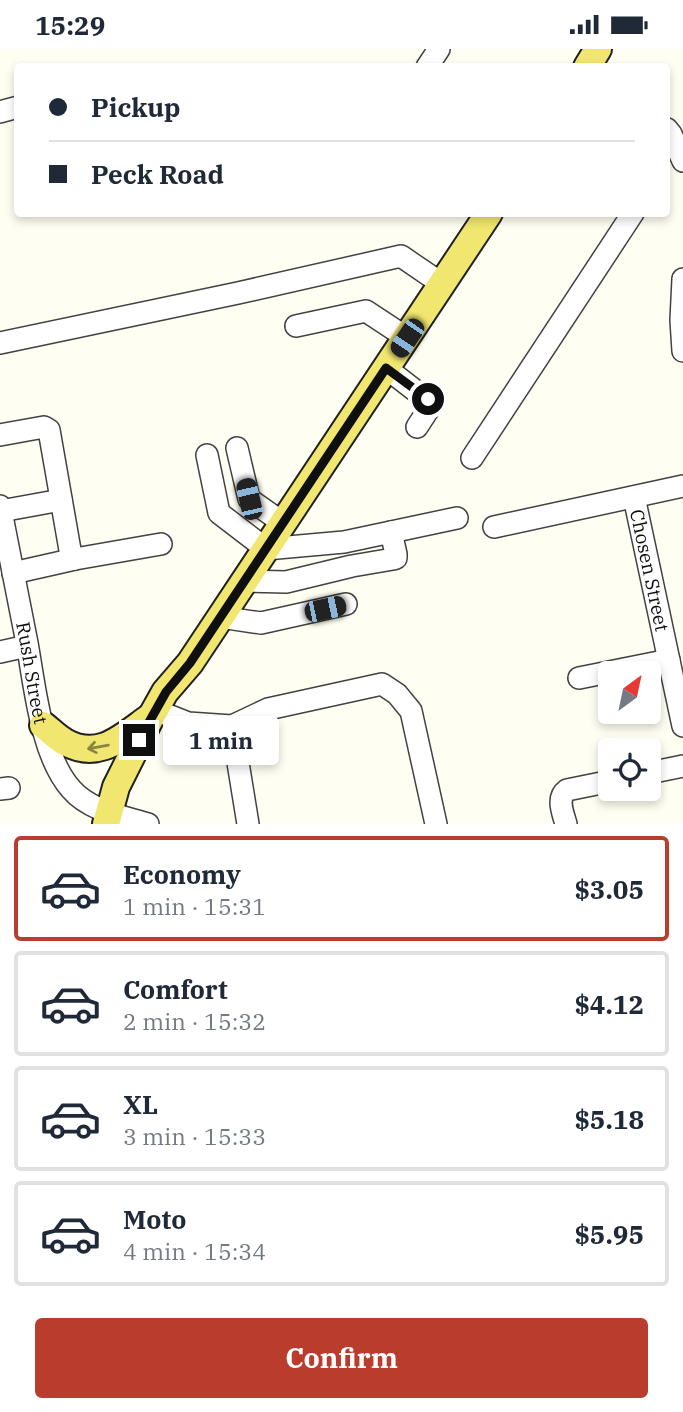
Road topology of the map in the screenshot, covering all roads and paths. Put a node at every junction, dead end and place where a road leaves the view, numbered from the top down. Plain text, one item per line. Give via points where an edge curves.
1 (486, 217) edge
2 (630, 217) edge
3 (683, 279) edge
4 (442, 283) junction
5 (296, 326) dead end
6 (407, 338) junction
7 (0, 343) edge
8 (683, 351) edge
9 (386, 368) junction
10 (417, 427) dead end
11 (0, 435) edge
12 (237, 447) dead end
13 (207, 455) dead end
14 (472, 458) dead end
15 (683, 487) edge
16 (634, 497) junction
17 (61, 500) junction
18 (1, 509) edge
19 (457, 518) dead end
20 (283, 523) junction
21 (495, 527) dead end
22 (391, 532) junction
23 (161, 544) dead end
24 (266, 549) junction
25 (75, 559) junction
26 (13, 573) junction
27 (244, 581) junction
28 (346, 604) dead end
29 (220, 617) junction
30 (27, 646) junction
31 (0, 652) edge
32 (669, 660) junction
33 (579, 678) dead end
34 (153, 713) junction
35 (43, 725) junction
36 (232, 726) junction
37 (683, 726) edge
38 (683, 766) edge
39 (661, 771) edge
40 (598, 784) edge
41 (108, 818) edge
42 (148, 824) edge
43 (248, 824) edge
44 (436, 824) edge
45 (566, 824) edge

1 - 4 main road
2 - 14 street
3 - 8 street
4 - 6 main road
4 - 7 street via 401,255
5 - 6 street via 366,311
6 - 9 main road
9 - 10 street via 430,402
9 - 20 main road
11 - 17 street via 44,426 49,430
12 - 20 street via 249,499
13 - 24 street via 219,513
15 - 16 street
16 - 21 street
16 - 32 street, Chosen Street
17 - 18 street
17 - 25 street
18 - 26 street, Rush Street
19 - 22 street
20 - 24 main road
22 - 24 street via 344,542
22 - 27 street via 393,559 286,582
23 - 25 street
24 - 27 main road
25 - 26 street
26 - 30 street, Rush Street
27 - 29 main road
28 - 29 street via 261,623
29 - 34 main road
30 - 31 street
30 - 35 street, Rush Street
32 - 33 street
32 - 37 street, Chosen Street
34 -> 35 main road via 98,750 65,742
34 - 36 street via 188,723
34 - 41 main road via 116,787
35 - 41 street, Rush Street via 49,748 71,789
36 - 43 street
36 - 44 street via 268,709 382,684 411,711
38 - 39 street
40 - 45 street via 562,794
41 - 42 street, Rush Street

